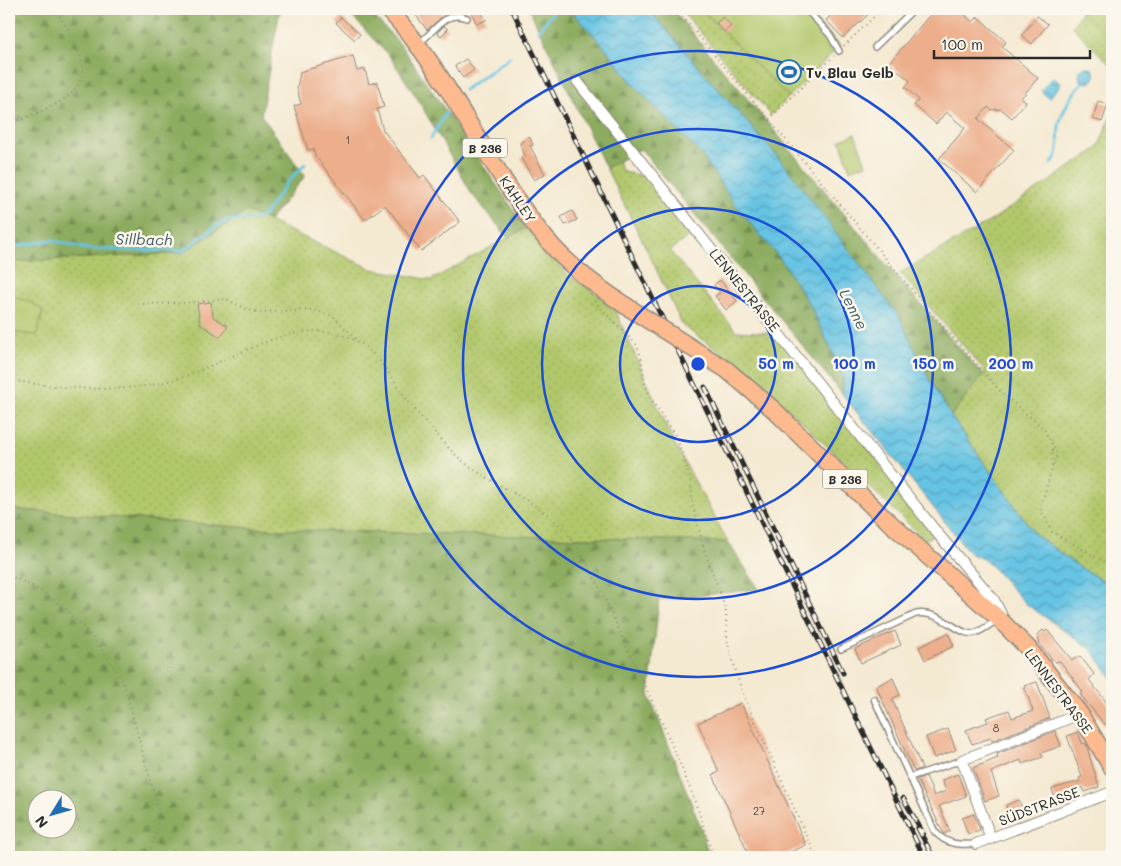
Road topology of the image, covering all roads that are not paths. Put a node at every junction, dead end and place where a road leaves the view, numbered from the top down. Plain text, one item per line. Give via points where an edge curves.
1 (388, 9) edge
2 (806, 9) edge
3 (914, 9) edge
4 (467, 18) dead end
5 (418, 44) junction
6 (875, 47) dead end
7 (839, 51) road end
8 (577, 81) dead end
9 (687, 345) joint
10 (999, 619) junction
11 (841, 649) dead end
12 (874, 699) dead end
13 (1080, 714) junction
14 (962, 760) junction
15 (1112, 768) edge
16 (910, 778) junction
17 (1112, 792) edge
18 (991, 839) junction
19 (976, 844) joint

1 - 5 main road, KAHLEY / B 236
2 - 7 lane via 830,35
3 - 6 lane
4 - 5 lane via 458,14 450,16
5 - 9 main road, KAHLEY / B 236, bridge via 529,217 564,258 590,282
8 - 10 street, LENNESTRASSE via 994,600 1001,614
9 - 10 main road, LENNESTRASSE / B 236 via 727,370 773,409 880,514
10 - 11 lane via 967,634 926,612
10 - 13 main road, LENNESTRASSE / B 236 via 1028,648
12 - 16 lane
13 - 14 street
13 - 15 main road, LENNESTRASSE / B 236
14 - 16 lane
14 - 18 street
16 - 19 lane via 935,832 943,841 957,845
17 - 18 street, SÜDSTRASSE
18 - 19 street, SÜDSTRASSE

